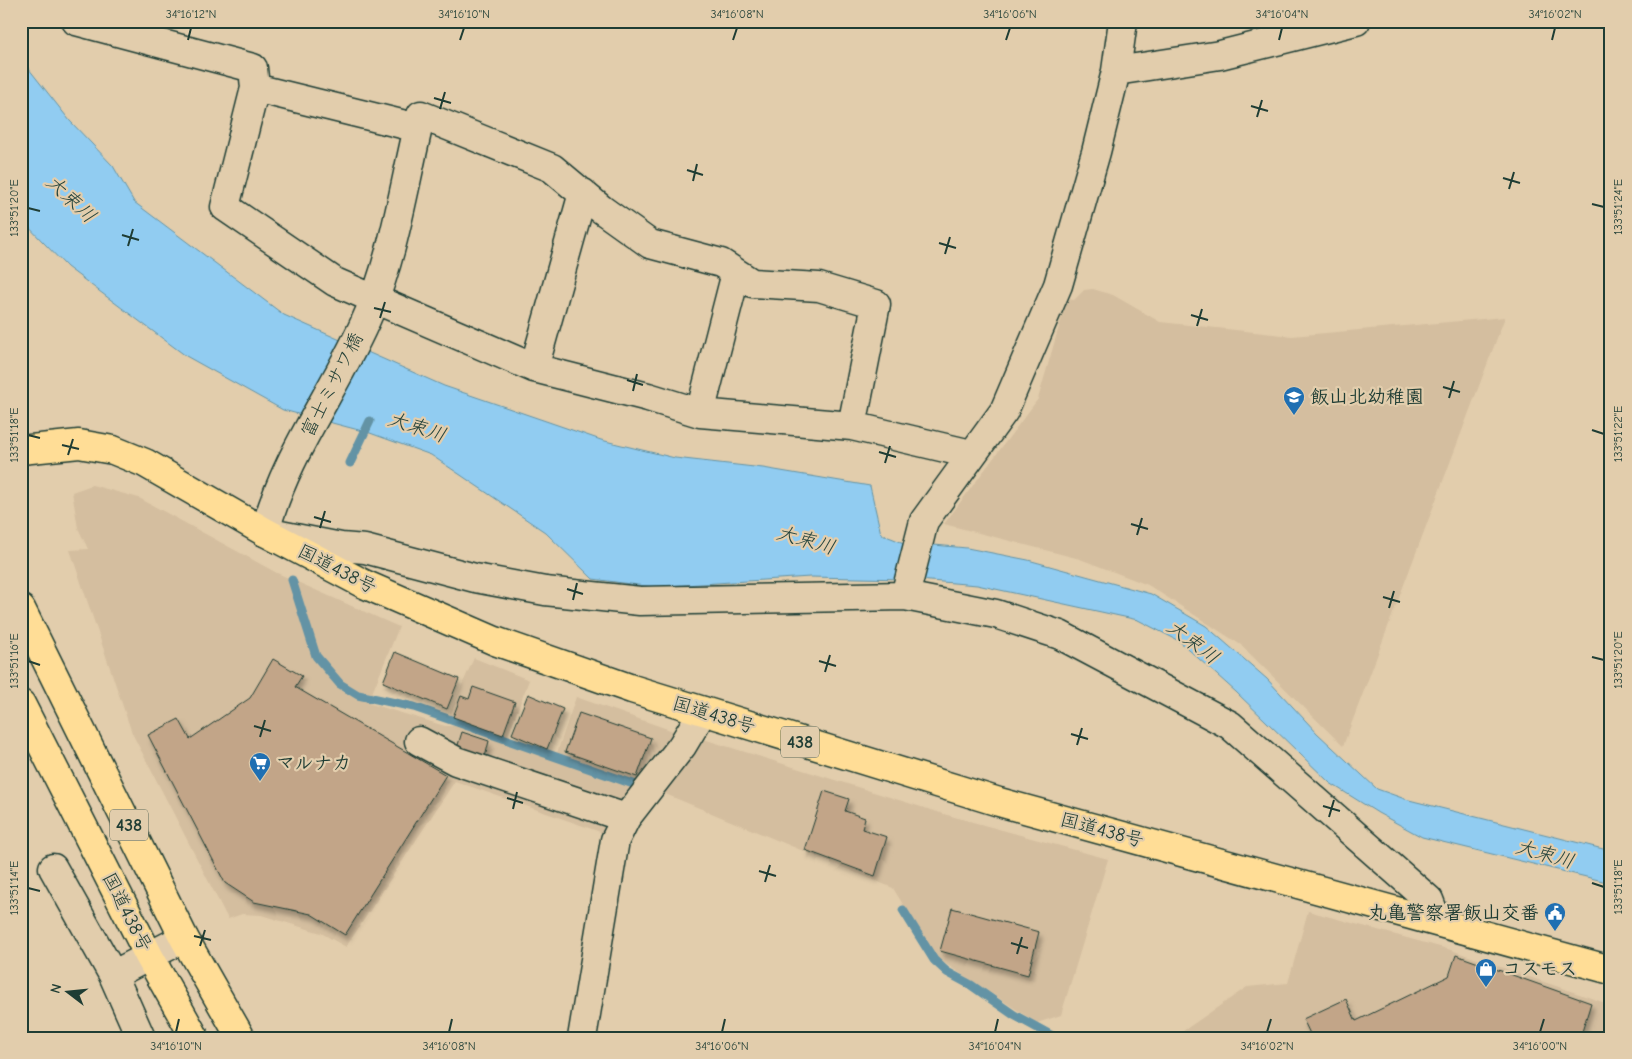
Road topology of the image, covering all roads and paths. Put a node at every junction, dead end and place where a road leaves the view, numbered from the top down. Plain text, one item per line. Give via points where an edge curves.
1 (76, 21) edge
2 (1356, 21) edge
3 (1116, 26) edge
4 (1116, 70) junction
5 (255, 88) junction
6 (418, 128) junction
7 (583, 193) junction
8 (736, 273) junction
9 (372, 306) junction
10 (534, 368) junction
11 (700, 413) junction
12 (852, 426) junction
13 (21, 450) edge
14 (972, 454) junction
15 (265, 532) junction
16 (906, 591) junction
17 (21, 609) edge
18 (21, 704) edge
19 (703, 711) junction
20 (419, 741) dead end
21 (626, 818) junction
22 (53, 868) dead end
23 (1437, 921) junction
24 (184, 938) junction
25 (149, 956) junction
26 (1611, 970) edge
27 (113, 975) junction
28 (141, 1038) edge
29 (195, 1038) edge
30 (241, 1038) edge
31 (582, 1038) edge

1 - 5 street via 253,68
2 - 4 street via 1220,55
3 - 4 street
4 - 14 street via 1058,285 1004,411
5 - 6 street
5 - 9 street via 225,207
6 - 7 street via 421,115 552,168
6 - 9 street, 富士ミサワ橋 via 384,271
7 - 8 street via 650,244 721,263
7 - 10 street
8 - 11 street
8 - 12 street via 752,283 819,287 876,304
9 - 10 street
9 - 15 street, 富士ミサワ橋 via 295,457
10 - 11 street
11 - 12 street
12 - 14 street
13 - 15 highway, 国道438号 / 438 via 79,444 113,450 145,463
14 - 16 street via 924,521
15 - 16 street via 365,549 475,578 536,590 640,601
15 - 19 highway, 国道438号 / 438 via 358,581 495,641 567,668
16 - 23 street via 996,614 1060,635 1230,725 1429,900
17 - 24 highway, 438
18 - 25 highway, 国道438号 / 438
19 - 21 street via 682,746
19 - 23 highway, 国道438号 / 438 via 999,802
20 - 21 street via 456,761
21 - 31 street via 615,840
22 - 27 street
23 - 26 highway, 国道438号 / 438
24 - 25 street
24 - 30 highway, 438
25 - 27 street
25 - 29 highway, 国道438号 / 438
27 - 28 street

